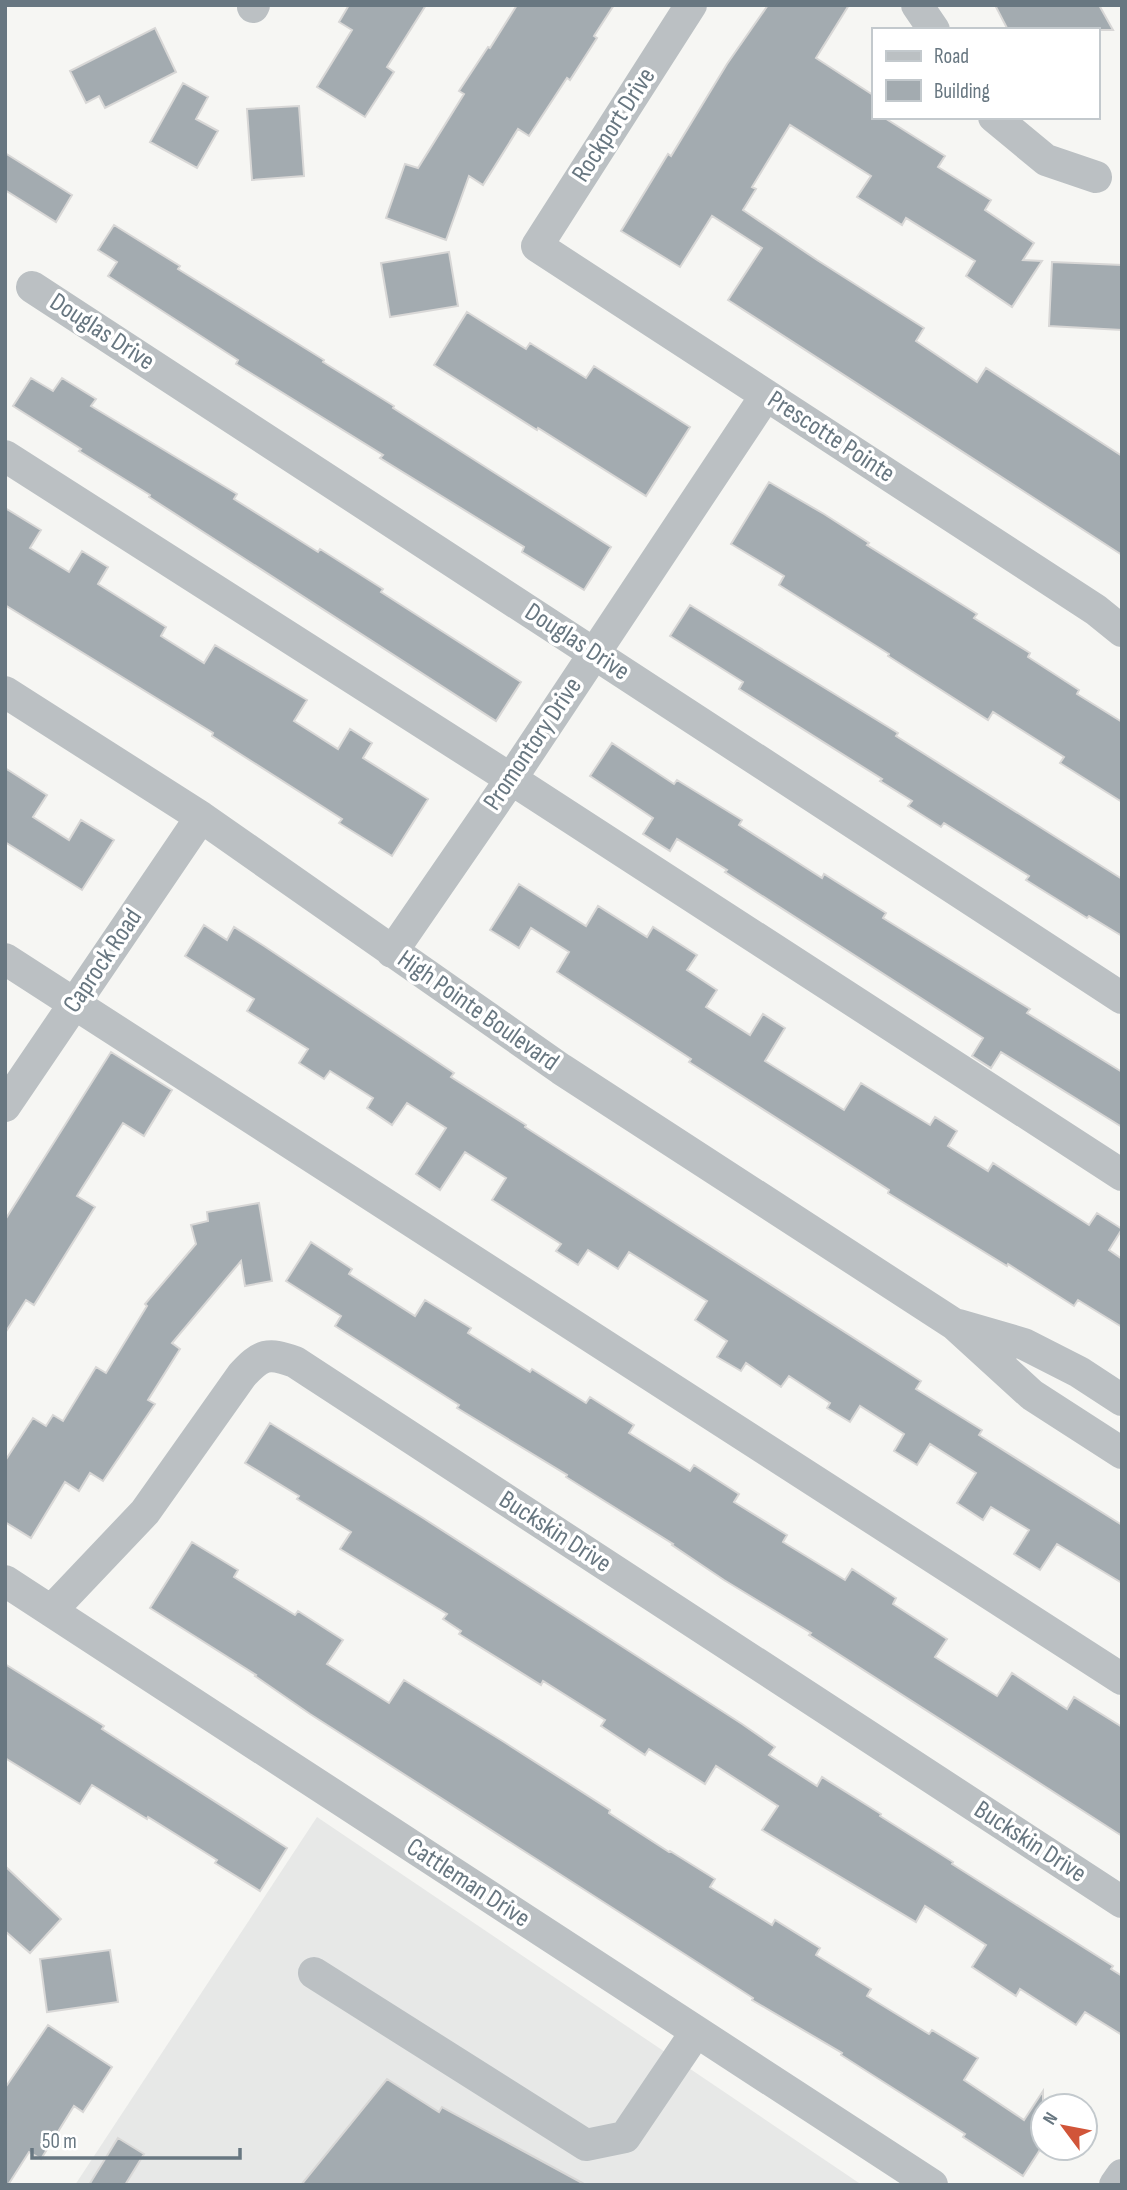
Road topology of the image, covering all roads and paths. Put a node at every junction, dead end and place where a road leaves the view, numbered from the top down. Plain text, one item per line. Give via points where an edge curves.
1 (691, 5) edge
2 (917, 5) edge
3 (933, 28) edge
4 (996, 119) edge
5 (1096, 177) dead end
6 (537, 246) joint
7 (32, 287) dead end
8 (766, 395) junction
9 (5, 456) edge
10 (1122, 631) edge
11 (594, 653) junction
12 (5, 692) edge
13 (511, 779) junction
14 (201, 817) junction
15 (392, 951) junction
16 (5, 959) edge
17 (1122, 998) edge
18 (75, 1004) junction
19 (5, 1105) edge
20 (1122, 1175) edge
21 (954, 1324) junction
22 (1122, 1400) edge
23 (1122, 1454) edge
24 (5, 1581) edge
25 (51, 1611) junction
26 (1122, 1679) edge
27 (1122, 1902) edge
28 (314, 1973) dead end
29 (696, 2032) junction
30 (1122, 2175) edge
31 (899, 2176) edge
32 (932, 2185) edge
33 (1115, 2185) edge

1 - 6 street, Rockport Drive
2 - 3 street
4 - 5 street via 1046,160
6 - 8 street, Prescotte Pointe
7 - 11 street, Douglas Drive
8 - 10 street, Prescotte Pointe
8 - 11 street, Promontory Drive
9 - 13 street
11 - 13 street, Promontory Drive
11 - 17 street, Douglas Drive
12 - 14 street, High Pointe Boulevard
13 - 15 street, Promontory Drive
13 - 20 street
14 - 15 street, High Pointe Boulevard
14 - 18 street, Caprock Road
15 - 21 street, High Pointe Boulevard via 561,1069
16 - 18 street
18 - 19 street, Caprock Road
18 - 26 street
21 - 22 street, High Pointe Boulevard via 1024,1344
21 - 23 street, High Pointe Boulevard via 1032,1395
24 - 25 street, Cattleman Drive
25 - 27 street, Buckskin Drive via 145,1512 242,1375 255,1361 278,1355
25 - 29 street, Cattleman Drive
28 - 29 street via 586,2144 625,2137
29 - 31 street, Cattleman Drive
30 - 33 street
31 - 32 street, Cattleman Drive

